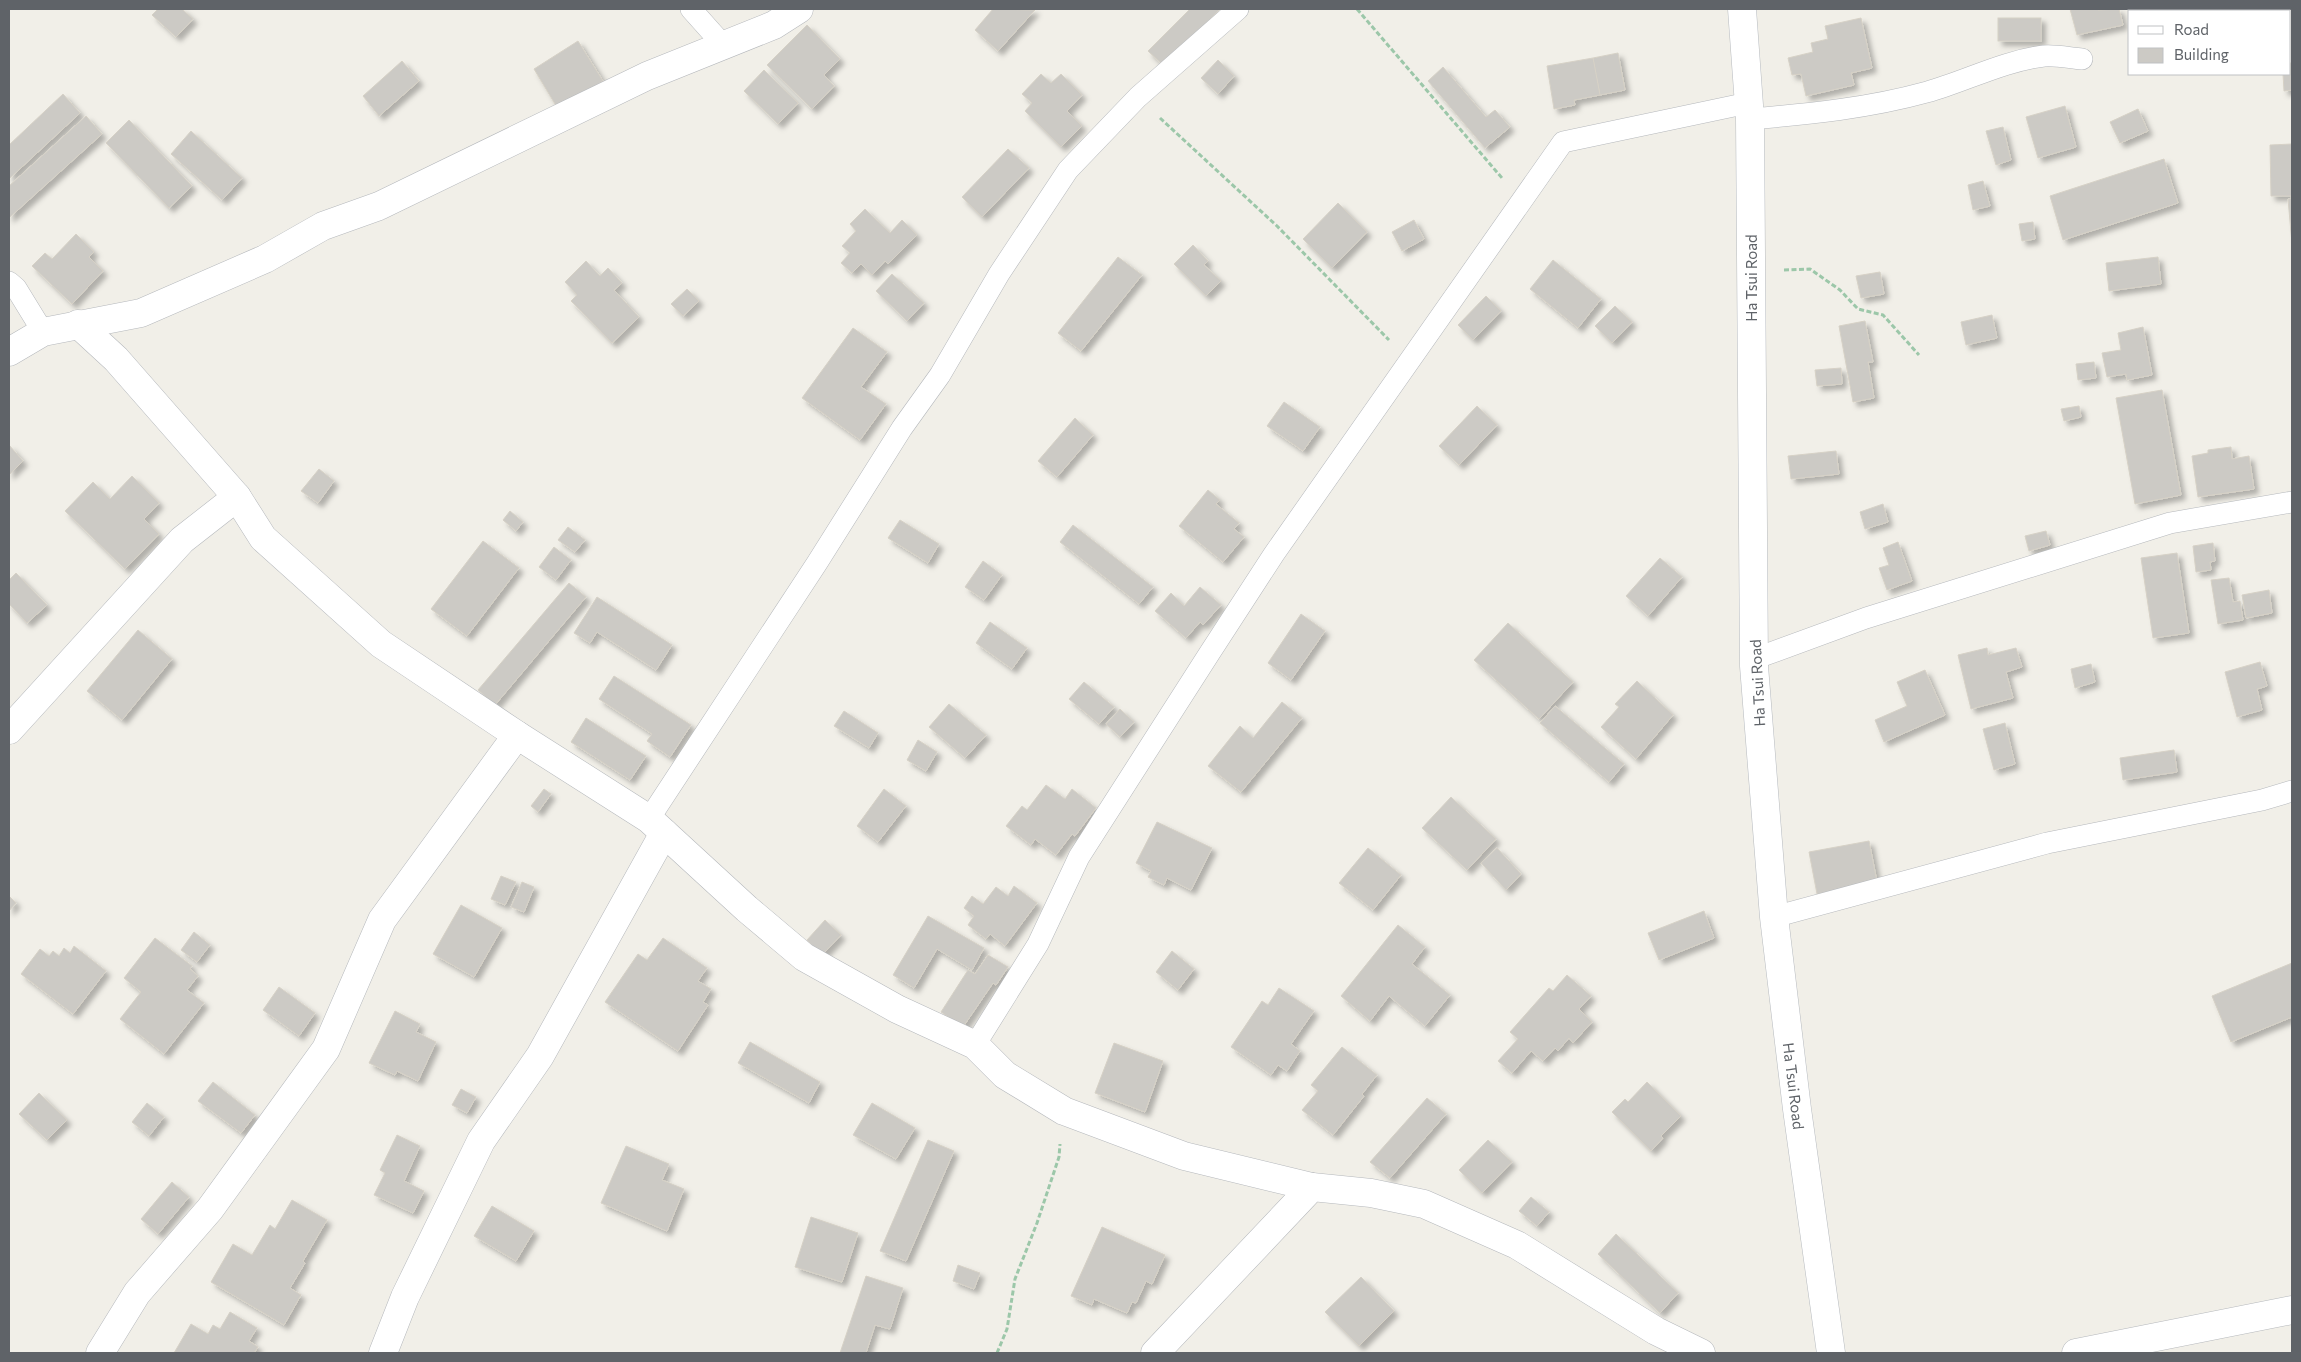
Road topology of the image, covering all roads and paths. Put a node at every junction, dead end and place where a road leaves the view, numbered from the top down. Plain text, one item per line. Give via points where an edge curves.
1 (691, 9) edge
2 (798, 9) edge
3 (1238, 9) edge
4 (1357, 9) edge
5 (1742, 9) edge
6 (724, 46) junction
7 (2082, 59) dead end
8 (1138, 97) junction
9 (1749, 111) junction
10 (1520, 200) junction
11 (1751, 271) junction
12 (9, 282) edge
13 (78, 324) junction
14 (43, 332) junction
15 (9, 352) edge
16 (1919, 355) dead end
17 (1410, 362) junction
18 (237, 497) junction
19 (2292, 502) edge
20 (1754, 659) junction
21 (9, 730) edge
22 (518, 736) junction
23 (2292, 791) edge
24 (657, 826) junction
25 (1774, 917) junction
26 (975, 1046) junction
27 (1064, 1111) junction
28 (1312, 1187) junction
29 (2292, 1310) edge
30 (100, 1353) edge
31 (383, 1353) edge
32 (997, 1353) edge
33 (1155, 1353) edge
34 (1701, 1353) edge
35 (1831, 1353) edge
36 (2076, 1353) edge

1 - 6 lane
2 - 6 street via 774,25
3 - 8 lane
4 - 10 path
5 - 9 street, Ha Tsui Road
6 - 13 street via 647,76 379,206 323,226 265,259 141,313
7 - 9 lane via 2045,56 1985,70 1928,92 1862,107 1813,114
8 - 17 path via 1277,226
8 - 24 lane via 1068,170 999,274 940,375 902,428
9 - 10 lane via 1563,142
9 - 11 street, Ha Tsui Road
10 - 17 lane
11 - 16 path via 1810,269 1840,290 1858,309 1883,315
11 - 20 street, Ha Tsui Road
12 - 14 lane
13 - 14 street
13 - 18 street via 116,359
14 - 15 street
17 - 26 lane via 1274,554 1084,849 1038,944
18 - 21 street via 182,540
18 - 22 street via 263,538 381,644
19 - 20 lane via 2170,523 1866,618
20 - 25 street, Ha Tsui Road
22 - 24 street
22 - 30 street via 382,920 326,1049 210,1209 137,1293
23 - 25 lane via 2262,800 2047,843
24 - 26 street via 804,957 897,1009
24 - 31 street via 540,1056 481,1141 405,1297
25 - 35 street, Ha Tsui Road
26 - 27 street via 1005,1075
27 - 28 street via 1184,1156
27 - 32 path via 1059,1157 1038,1223 1015,1279 1007,1329
28 - 33 street
28 - 34 street via 1371,1192 1424,1204 1517,1245 1656,1331
29 - 36 street

